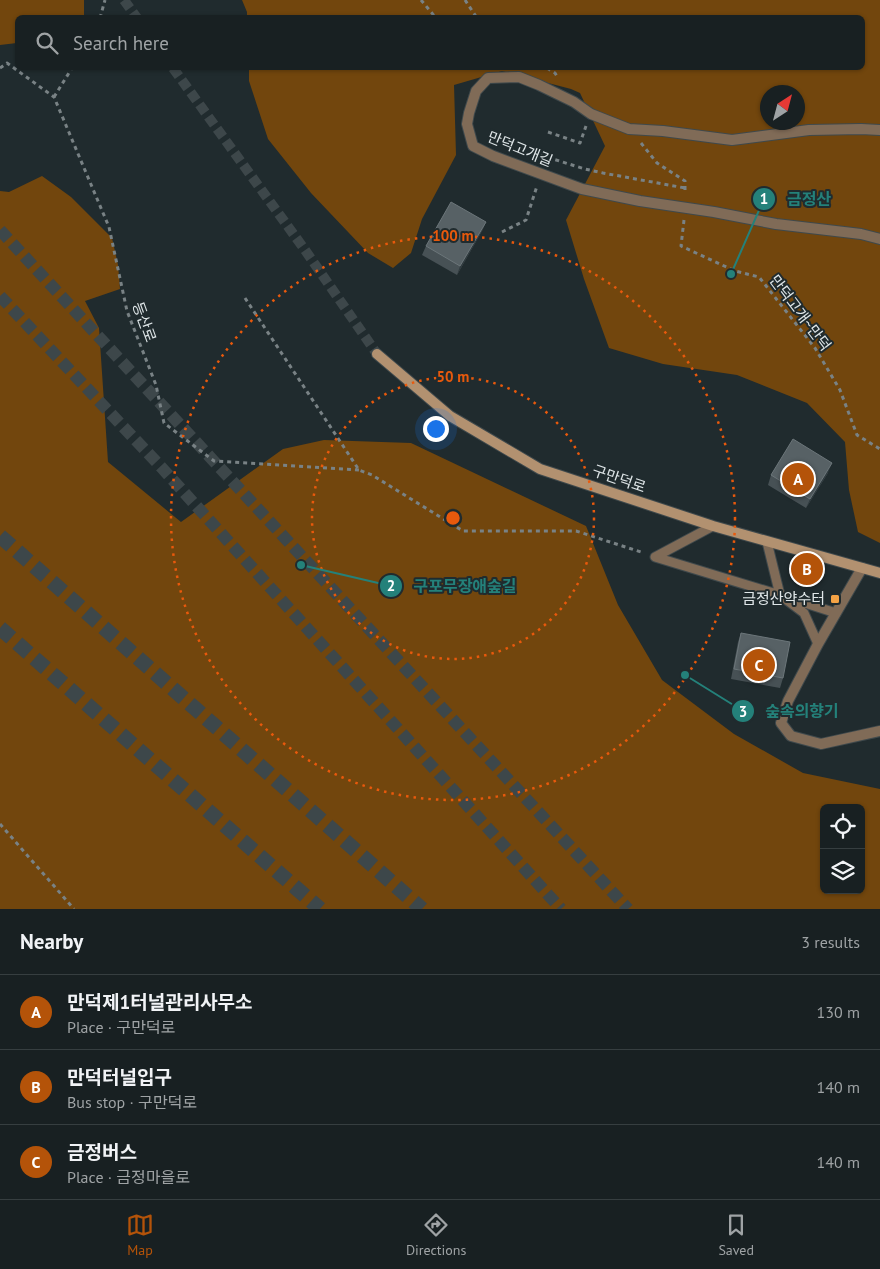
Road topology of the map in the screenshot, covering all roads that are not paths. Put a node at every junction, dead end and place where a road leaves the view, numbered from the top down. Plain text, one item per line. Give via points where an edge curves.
1 (880, 130) edge
2 (880, 239) edge
3 (377, 354) tunnel mouth
4 (713, 526) junction
5 (767, 542) junction
6 (862, 568) junction
7 (880, 573) edge
8 (780, 595) junction
9 (836, 614) junction
10 (818, 644) junction
11 (880, 731) edge

1 - 2 street, 만덕고개길 via 810,130 732,140 629,129 591,114 574,102 519,77 488,78 476,91 467,124 472,146 582,189
3 - 4 main road, 구만덕로 via 450,416 540,469
4 - 5 main road, 구만덕로
4 - 8 lane via 655,557
5 - 6 main road, 구만덕로
5 - 8 lane
6 - 7 main road, 구만덕로
6 - 9 street
8 - 9 lane
8 - 10 lane via 804,613
9 - 10 street
10 - 11 street via 788,701 781,723 791,736 821,744

